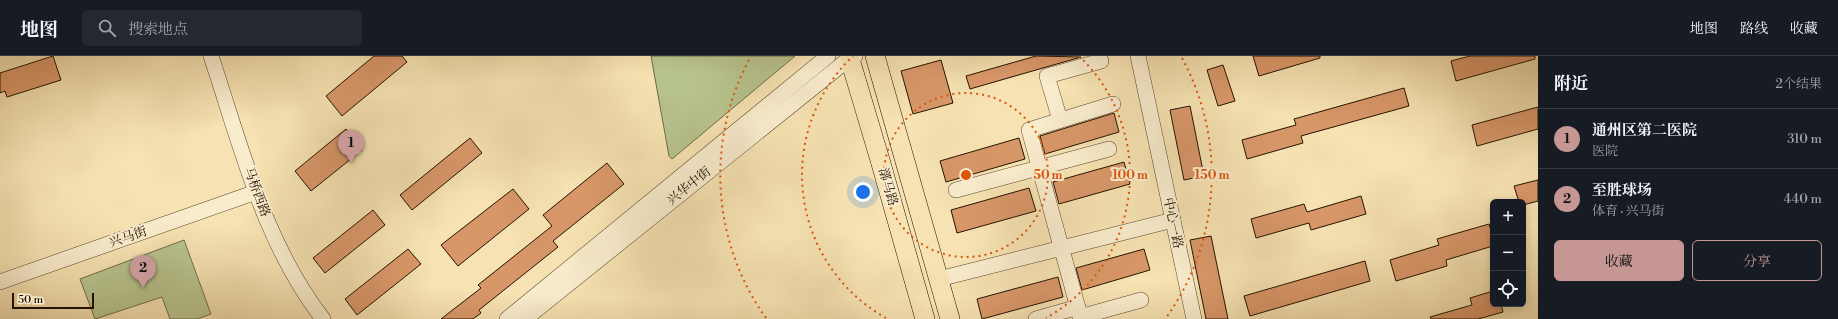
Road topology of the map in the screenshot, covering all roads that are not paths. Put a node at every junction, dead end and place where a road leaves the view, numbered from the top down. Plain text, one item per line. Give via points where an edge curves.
1 (211, 56) edge
2 (828, 56) edge
3 (875, 56) edge
4 (1138, 56) edge
5 (851, 57) edge
6 (1101, 61) dead end
7 (1113, 104) dead end
8 (1060, 120) junction
9 (1109, 149) dead end
10 (1040, 168) junction
11 (956, 190) dead end
12 (256, 192) junction
13 (1173, 220) junction
14 (1061, 248) junction
15 (939, 279) junction
16 (0, 282) edge
17 (1141, 300) dead end
18 (1080, 315) edge
19 (323, 319) edge
20 (507, 319) edge
21 (525, 319) edge
22 (925, 319) edge
23 (950, 319) edge
24 (1036, 319) edge
25 (1194, 319) edge

1 - 12 street, 马桥西路
2 - 20 street, 兴华中街
3 - 15 main road, 漷马路
4 - 13 street, 中心一路
5 - 21 street, 兴华中街
5 - 22 main road, 漷马路
6 - 8 street via 1047,76
7 - 8 street
8 - 10 street via 1029,130
9 - 10 street
10 - 11 street
10 - 14 street
12 - 16 street, 兴马街
12 - 19 street, 马桥西路 via 285,258
13 - 14 street
13 - 25 street, 中心一路
14 - 15 street
14 - 18 street
15 - 23 main road, 漷马路
17 - 18 street
18 - 24 street

